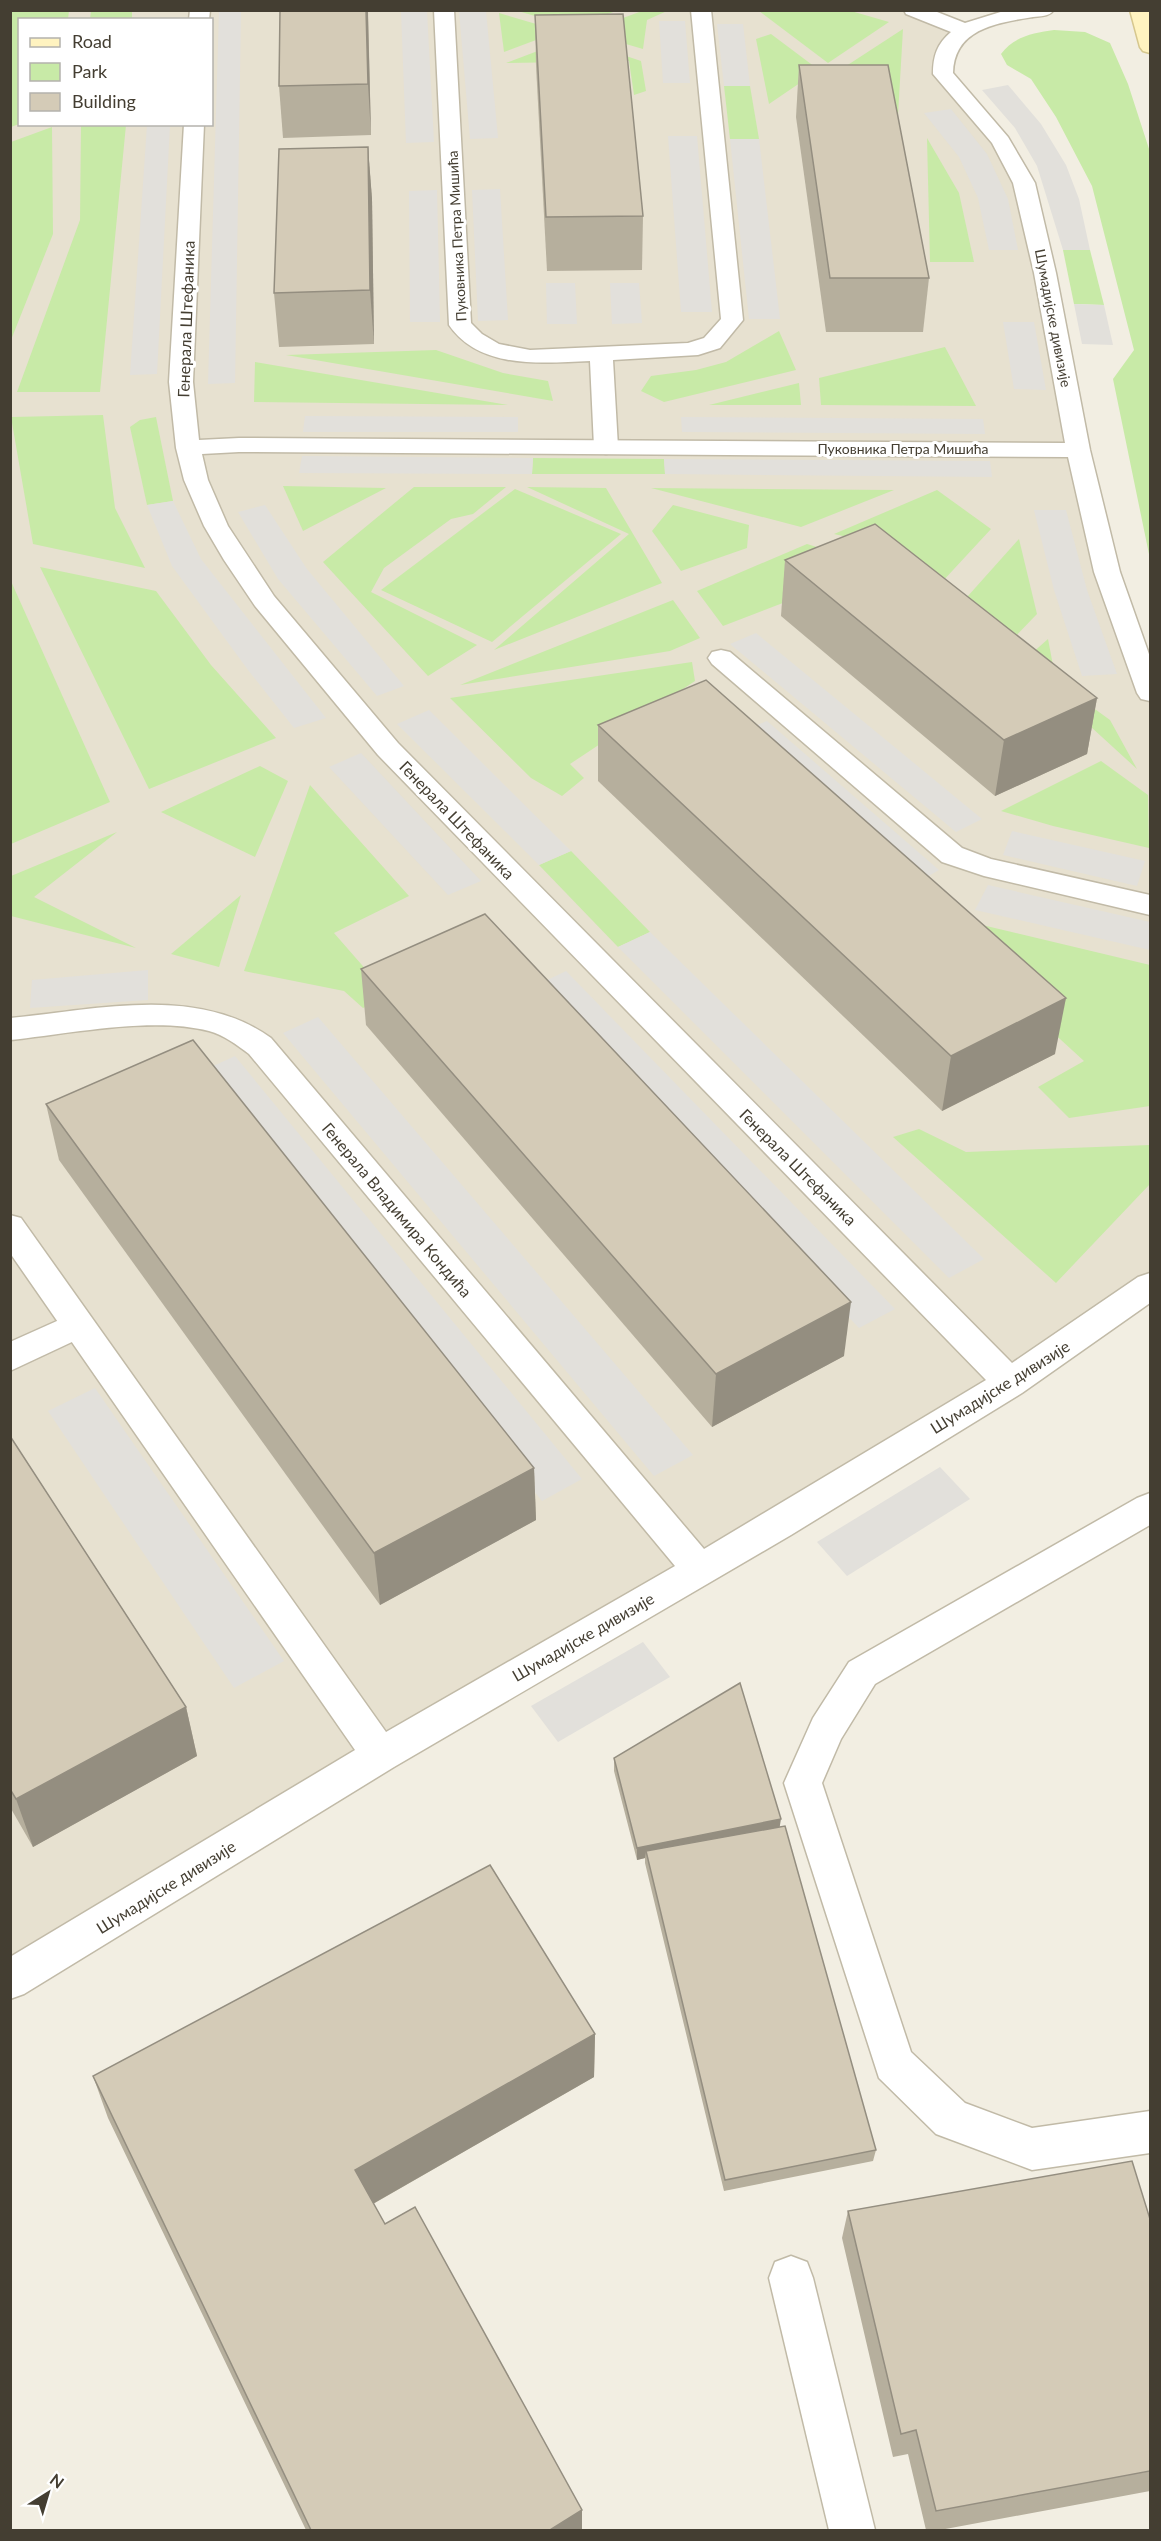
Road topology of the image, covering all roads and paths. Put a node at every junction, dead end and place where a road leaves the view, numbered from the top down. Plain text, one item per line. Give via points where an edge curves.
1 (444, 10) edge
2 (701, 10) edge
3 (912, 10) edge
4 (1045, 10) edge
5 (1139, 10) edge
6 (967, 31) junction
7 (1150, 47) edge
8 (194, 126) edge
9 (601, 355) junction
10 (606, 447) junction
11 (188, 448) junction
12 (1078, 450) junction
13 (721, 658) dead end
14 (1150, 693) edge
15 (1150, 905) edge
16 (10, 1029) edge
17 (10, 1227) edge
18 (1150, 1286) edge
19 (77, 1326) junction
20 (10, 1358) edge
21 (1010, 1383) junction
22 (1150, 1509) edge
23 (700, 1570) junction
24 (380, 1755) junction
25 (10, 1980) edge
26 (1150, 2132) edge
27 (791, 2278) dead end
28 (852, 2530) edge

1 - 9 street, Пуковника Петра Мишића via 460,325 492,349 530,357
2 - 9 street, Пуковника Петра Мишића via 732,320 712,343 690,350
3 - 6 street
4 - 6 street via 1008,15
5 - 7 street
6 - 12 street, Шумадијске дивизије via 951,41 941,63 943,75 1001,141 1024,183
8 - 11 street, Генерала Штефаника via 181,382
9 - 10 street
10 - 11 street, Пуковника Петра Мишића
10 - 12 street, Пуковника Петра Мишића
11 - 21 street, Генерала Штефаника via 196,480 216,526 237,560 264,601 360,718
12 - 14 street, Шумадијске дивизије via 1107,572
13 - 15 street via 952,855 984,867
16 - 23 street, Генерала Владимира Кондића via 154,1017 189,1018 230,1027 260,1046
17 - 19 street
18 - 21 street, Шумадијске дивизије
19 - 20 street
19 - 24 street
21 - 23 street, Шумадијске дивизије
22 - 26 street via 862,1673 826,1730 803,1783 894,2064 951,2119 1032,2149
23 - 24 street, Шумадијске дивизије
24 - 25 street, Шумадијске дивизије
27 - 28 street

